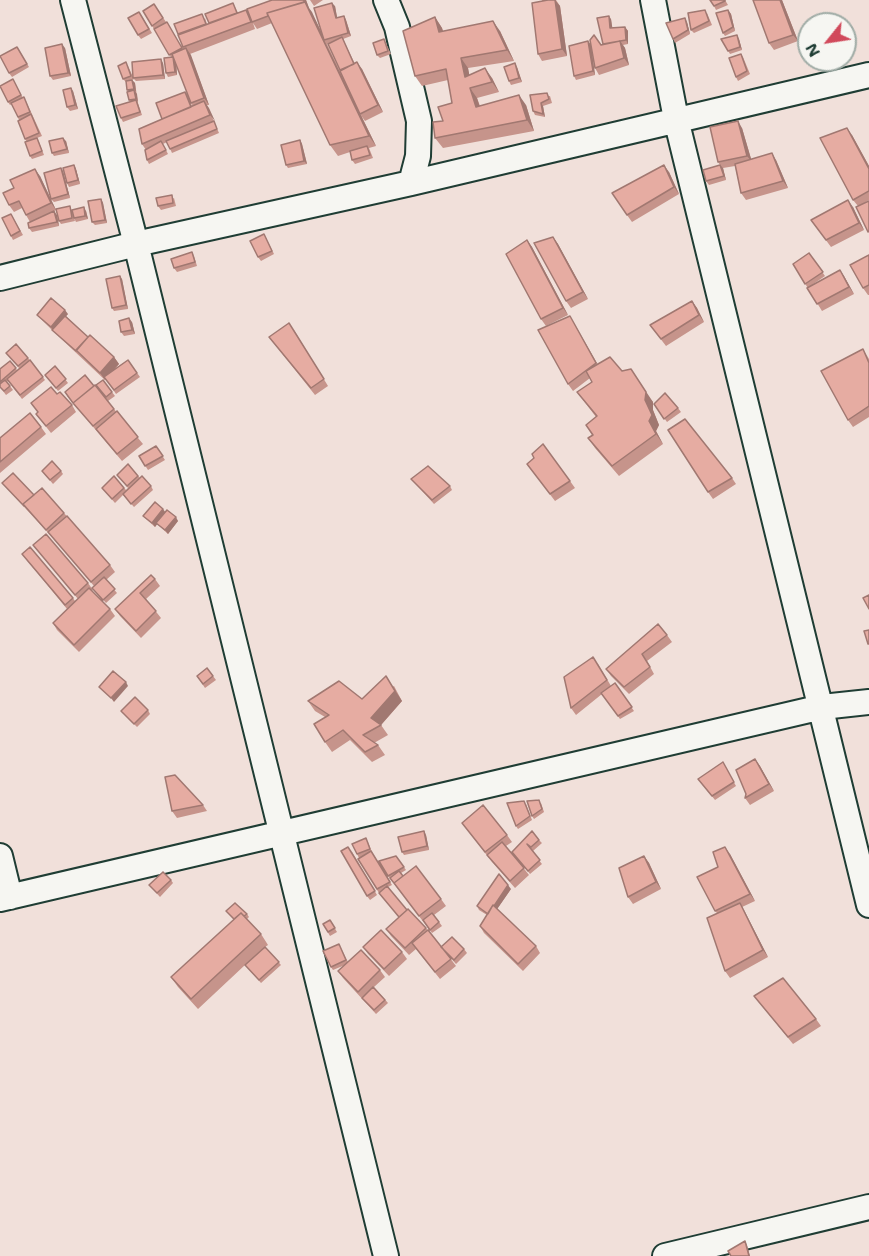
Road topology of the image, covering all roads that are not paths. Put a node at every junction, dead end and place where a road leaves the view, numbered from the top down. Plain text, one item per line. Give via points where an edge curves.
1 (74, 0) edge
2 (386, 0) edge
3 (652, 0) edge
4 (869, 75) edge
5 (676, 119) junction
6 (411, 183) junction
7 (136, 244) junction
8 (0, 278) edge
9 (869, 702) edge
10 (822, 707) junction
11 (282, 832) junction
12 (0, 856) edge
13 (5, 898) edge
14 (869, 905) edge
15 (869, 1207) edge
16 (386, 1256) edge
17 (665, 1256) edge

1 - 7 street
2 - 6 street via 397,27 419,121 418,156
3 - 5 street
4 - 5 street
5 - 6 street
5 - 10 street
6 - 7 street
7 - 8 street
7 - 11 street
9 - 10 street
10 - 11 street
10 - 14 street
11 - 13 street
11 - 16 street
12 - 13 street
15 - 17 street

